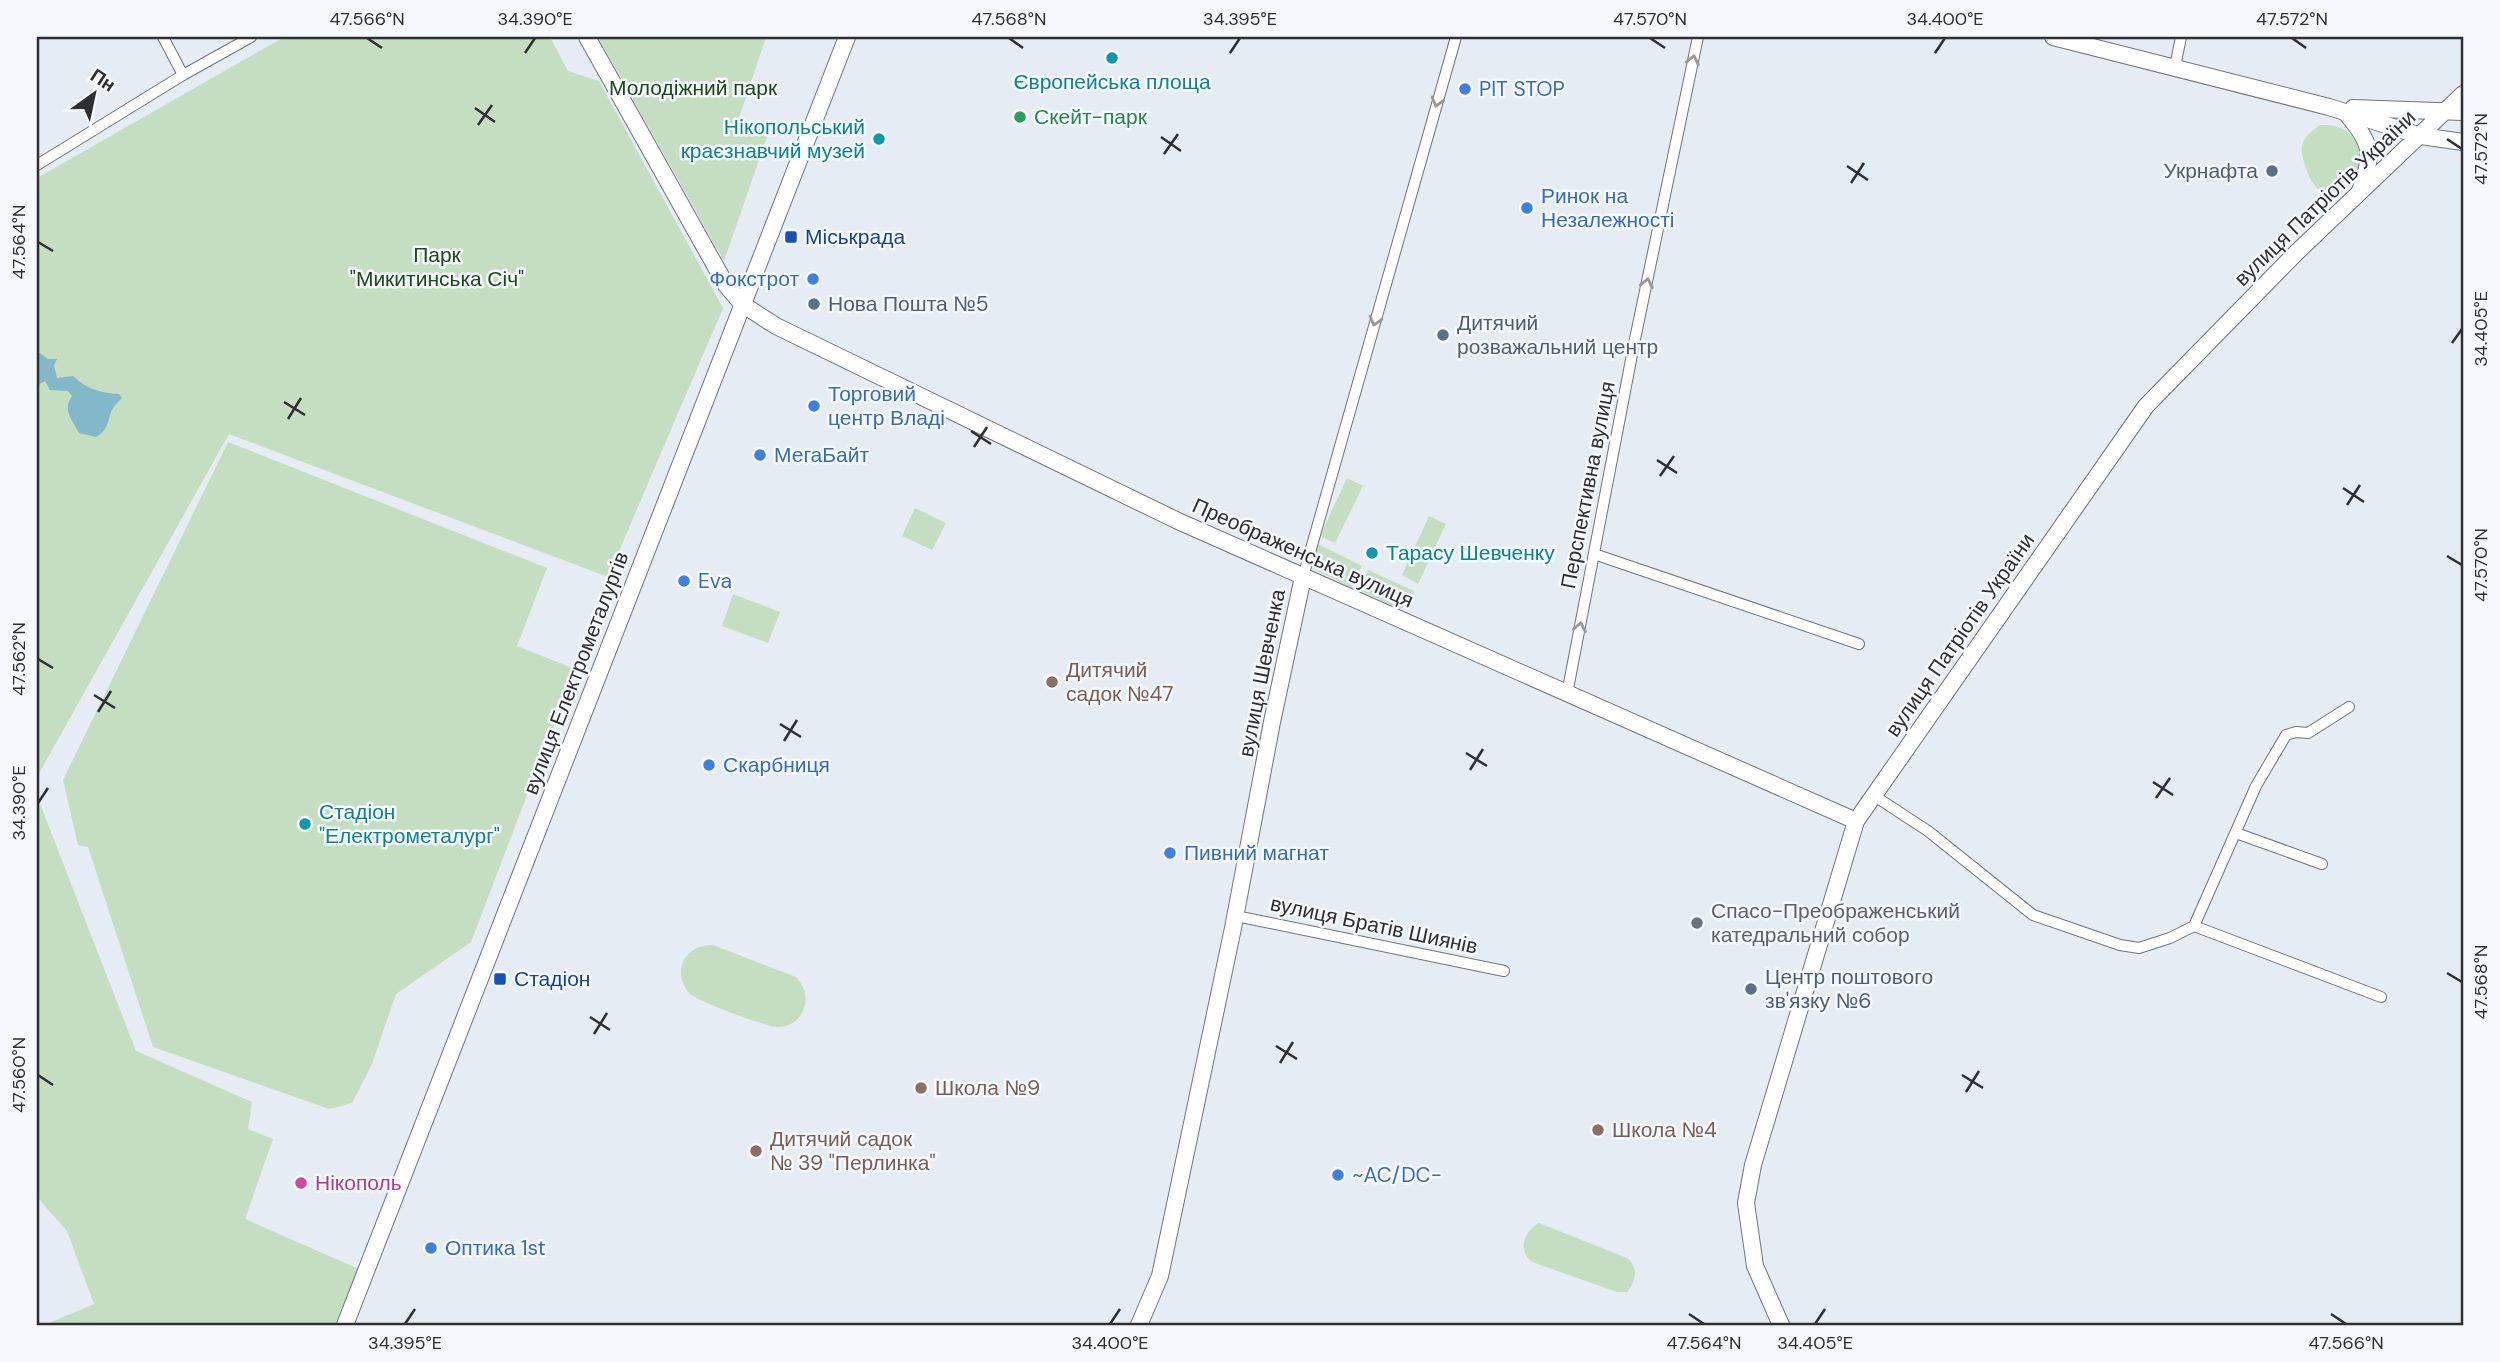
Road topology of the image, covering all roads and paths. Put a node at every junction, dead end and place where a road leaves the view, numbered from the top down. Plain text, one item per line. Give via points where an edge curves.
1 (163, 37) edge
2 (251, 37) edge
3 (587, 37) edge
4 (847, 37) edge
5 (1456, 37) edge
6 (1698, 37) edge
7 (2053, 37) edge
8 (2181, 37) edge
9 (2175, 67) junction
10 (183, 75) junction
11 (2463, 94) edge
12 (2337, 109) junction
13 (2463, 112) edge
14 (2444, 113) junction
15 (2421, 136) junction
16 (2463, 142) edge
17 (37, 165) edge
18 (2360, 193) junction
19 (742, 304) junction
20 (1594, 554) junction
21 (1303, 577) junction
22 (1859, 643) dead end
23 (1567, 694) junction
24 (2349, 707) dead end
25 (1873, 795) junction
26 (1856, 821) junction
27 (2236, 833) junction
28 (2322, 864) dead end
29 (1236, 915) junction
30 (2194, 926) junction
31 (1503, 971) dead end
32 (2381, 997) dead end
33 (345, 1325) edge
34 (1139, 1325) edge
35 (1781, 1325) edge

1 - 10 street
2 - 10 street
3 - 19 main road via 726,285
4 - 19 main road, вулиця Електрометалургів
5 -> 21 street, вулиця Шевченка
20 -> 6 street, Перспективна вулиця
7 - 9 main road
8 - 9 street
9 - 12 main road
10 - 17 street
11 - 14 main road, вулиця Патріотів України
12 - 14 main road
12 - 15 main road
12 - 18 main road via 2360,129 2369,149 2370,164
13 - 14 main road
14 - 15 main road, вулиця Патріотів України
15 - 16 main road
15 - 18 main road, вулиця Патріотів України
18 - 25 main road, вулиця Патріотів України via 2146,406
19 - 21 main road, Преображенська вулиця via 787,332
19 - 33 main road, вулиця Електрометалургів
20 - 22 street
23 -> 20 street, Перспективна вулиця
21 - 23 main road, Преображенська вулиця
21 - 29 main road, вулиця Шевченка
23 - 26 main road, Преображенська вулиця
24 - 27 street via 2308,733 2286,735 2256,786
25 - 26 main road, вулиця Патріотів України
25 - 30 street via 1928,831 2033,915 2139,948 2171,939
26 - 35 main road, вулиця Патріотів України via 1753,1165 1746,1203 1755,1266
27 - 28 street
27 - 30 street
29 - 31 street, вулиця Братів Шиянів
29 - 34 main road, вулиця Шевченка via 1160,1276
30 - 32 street

